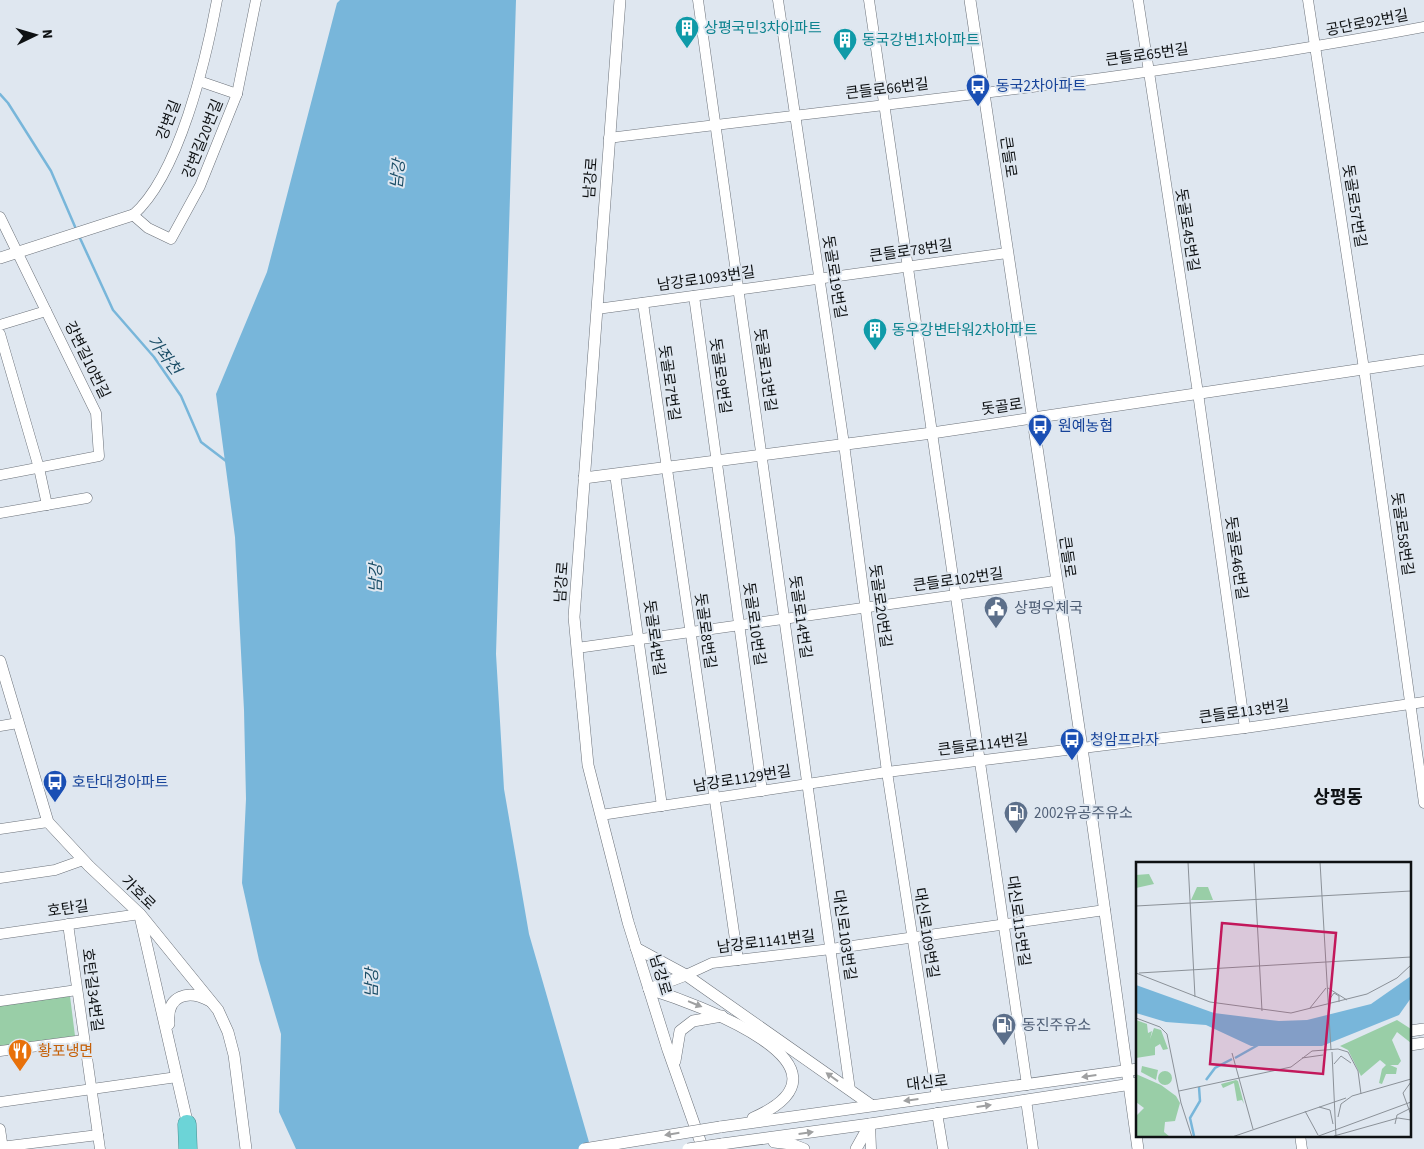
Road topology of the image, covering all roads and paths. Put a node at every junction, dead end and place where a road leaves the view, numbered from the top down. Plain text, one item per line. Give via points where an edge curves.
1 (217, 0) edge
2 (256, 0) edge
3 (620, 0) edge
4 (698, 0) edge
5 (778, 0) edge
6 (869, 0) edge
7 (970, 0) edge
8 (1138, 0) edge
9 (1308, 0) edge
10 (1424, 28) edge
11 (1315, 48) junction
12 (1147, 70) junction
13 (199, 81) junction
14 (983, 93) junction
15 (237, 94) junction
16 (883, 104) junction
17 (794, 115) junction
18 (714, 125) junction
19 (609, 138) junction
20 (133, 215) junction
21 (0, 217) edge
22 (18, 253) junction
23 (1007, 253) junction
24 (0, 258) edge
25 (907, 266) junction
26 (819, 279) junction
27 (738, 290) junction
28 (694, 296) junction
29 (643, 303) junction
30 (597, 309) junction
31 (46, 311) junction
32 (0, 325) edge
33 (0, 334) edge
34 (1424, 360) edge
35 (1364, 369) junction
36 (1198, 393) junction
37 (1032, 418) junction
38 (932, 433) junction
39 (844, 444) junction
40 (762, 455) junction
41 (716, 461) junction
42 (39, 468) junction
43 (666, 468) junction
44 (615, 474) junction
45 (0, 475) edge
46 (584, 478) junction
47 (87, 498) dead end
48 (47, 505) junction
49 (0, 512) edge
50 (1055, 581) junction
51 (955, 595) junction
52 (865, 608) junction
53 (785, 619) junction
54 (739, 626) junction
55 (690, 632) junction
56 (639, 640) junction
57 (577, 648) junction
58 (0, 661) edge
59 (1424, 702) edge
60 (1410, 704) junction
61 (18, 723) junction
62 (0, 726) edge
63 (1244, 728) junction
64 (1082, 748) junction
65 (980, 761) junction
66 (887, 772) junction
67 (809, 784) junction
68 (762, 791) junction
69 (714, 798) junction
70 (1424, 803) edge
71 (662, 806) junction
72 (601, 815) junction
73 (48, 822) junction
74 (0, 829) edge
75 (83, 860) junction
76 (0, 878) edge
77 (1104, 910) junction
78 (140, 914) junction
79 (68, 924) junction
80 (1003, 924) junction
81 (0, 934) edge
82 (911, 938) junction
83 (636, 948) junction
84 (831, 949) junction
85 (738, 960) junction
86 (686, 975) junction
87 (649, 989) junction
88 (77, 990) junction
89 (0, 1001) edge
90 (212, 1002) junction
91 (723, 1016) junction
92 (84, 1040) junction
93 (0, 1051) edge
94 (172, 1056) junction
95 (675, 1068) junction
96 (1132, 1070) edge
97 (177, 1077) junction
98 (1133, 1084) edge
99 (1027, 1085) junction
100 (92, 1089) junction
101 (850, 1090) junction
102 (936, 1097) junction
103 (1026, 1100) junction
104 (0, 1102) edge
105 (871, 1106) junction
106 (937, 1113) junction
107 (740, 1123) junction
108 (1136, 1123) edge
109 (187, 1124) junction
110 (870, 1124) junction
111 (0, 1129) edge
112 (98, 1136) junction
113 (1137, 1136) edge
114 (1300, 1136) edge
115 (750, 1141) junction
116 (2, 1148) edge
117 (100, 1149) edge
118 (188, 1149) edge
119 (193, 1149) edge
120 (246, 1149) edge
121 (584, 1149) edge
122 (688, 1149) edge
123 (703, 1149) edge
124 (804, 1149) edge
125 (856, 1149) edge
126 (871, 1149) edge
127 (942, 1149) edge
128 (1033, 1149) edge
129 (1138, 1149) edge
130 (1302, 1149) edge

1 - 13 street, 강변길
2 - 15 street, 강변길20번길
3 - 19 street, 남강로
4 - 18 street, 돗골로13번길
5 - 17 street, 돗골로19번길
6 - 16 street, 대신로115번길
7 - 14 street, 큰들로
8 - 12 street, 돗골로45번길
9 - 11 street, 돗골로57번길
10 - 11 street, 공단로92번길
11 - 12 street, 큰들로65번길
11 - 35 street, 돗골로57번길
12 - 14 street, 큰들로65번길
12 - 36 street, 돗골로45번길
13 - 15 street
13 - 20 street, 강변길 via 161,181 143,207
14 - 16 street, 큰들로66번길
14 - 23 street, 큰들로
15 - 20 street, 강변길20번길 via 200,186 171,239 148,228
16 - 17 street, 큰들로66번길
16 - 25 street, 대신로115번길
17 - 18 street, 큰들로66번길
17 - 26 street, 돗골로19번길
18 - 19 street, 큰들로66번길
18 - 27 street, 돗골로13번길
19 - 30 street, 남강로
20 - 22 street, 강변길
21 - 22 street, 강변길10번길
22 - 24 street
22 - 31 street, 강변길10번길
23 - 25 street, 큰들로78번길
23 - 37 street, 큰들로
25 - 26 street, 큰들로78번길
25 - 38 street, 대신로115번길
26 - 27 street, 남강로1093번길
26 - 39 street, 돗골로19번길
27 - 28 street, 남강로1093번길
27 - 40 street, 돗골로13번길
28 - 29 street, 남강로1093번길
28 - 41 street, 돗골로9번길
29 - 30 street, 남강로1093번길
29 - 43 street, 돗골로7번길
30 - 46 street, 남강로
31 - 32 street
31 - 42 street, 강변길10번길 via 96,413 99,456
33 - 42 street
34 - 35 street, 돗골로
35 - 36 street, 돗골로
35 - 60 street, 돗골로58번길
36 - 37 street, 돗골로
36 - 63 street, 돗골로46번길
37 - 38 street, 돗골로
37 - 50 street, 큰들로
38 - 39 street, 돗골로
38 - 51 street, 대신로115번길
39 - 40 street, 돗골로
39 - 52 street, 돗골로20번길
40 - 41 street, 돗골로
40 - 53 street, 돗골로14번길
41 - 43 street, 돗골로
41 - 54 street, 돗골로10번길
42 - 45 street, 강변길10번길
42 - 48 street
43 - 44 street, 돗골로
43 - 55 street, 돗골로8번길
44 - 46 street, 돗골로
44 - 56 street, 돗골로4번길
46 - 57 street, 남강로 via 574,618
47 - 48 street
48 - 49 street
50 - 51 street, 큰들로102번길
50 - 64 street, 큰들로
51 - 52 street, 큰들로102번길
51 - 65 street, 대신로115번길
52 - 53 street, 큰들로102번길
52 - 66 street, 돗골로20번길
53 - 54 street, 큰들로102번길
53 - 67 street, 돗골로14번길
54 - 55 street, 큰들로102번길
54 - 68 street, 돗골로10번길
55 - 56 street, 큰들로102번길
55 - 69 street, 돗골로8번길
56 - 57 street, 큰들로102번길
56 - 71 street, 돗골로4번길
57 - 72 street, 남강로 via 588,765
58 - 61 street, 가호로
59 - 60 street, 큰들로113번길
60 - 63 street, 큰들로113번길
60 - 70 street, 돗골로58번길
61 - 62 street
61 - 73 street, 가호로
63 - 64 street, 큰들로113번길
64 - 65 street, 큰들로114번길
64 - 77 street, 큰들로
65 - 66 street, 큰들로114번길
65 - 80 street, 대신로115번길
66 - 67 street, 남강로1129번길
66 - 82 street, 대신로109번길
67 - 68 street, 남강로1129번길
67 - 84 street, 대신로103번길
68 - 69 street, 남강로1129번길
69 - 71 street, 남강로1129번길
69 - 85 street, 돗골로8번길
71 - 72 street, 남강로1129번길
72 - 83 street, 남강로
73 - 74 street
73 - 75 street, 가호로
75 - 76 street via 55,870
75 - 78 street, 가호로
77 - 80 street, 남강로1141번길
77 - 96 street, 큰들로
78 - 79 street, 호탄길
78 - 90 street, 가호로
78 - 94 street
79 - 81 street, 호탄길
79 - 88 street, 호탄길34번길
80 - 82 street, 남강로1141번길
80 - 99 street, 대신로115번길
82 - 84 street, 남강로1141번길
82 - 102 street, 대신로109번길
83 - 86 street
83 - 87 street, 남강로
84 - 85 street, 남강로1141번길
84 - 101 street, 대신로103번길
85 - 86 street, 남강로1141번길 via 712,963
86 - 87 street
101 -> 86 street
87 -> 91 street
87 - 95 street, 남강로
88 - 89 street
88 - 92 street, 호탄길34번길
90 - 94 street via 199,995 188,994 177,998 171,1006 168,1016
90 - 120 street, 가호로 via 228,1032 234,1055
91 - 95 street via 693,1021 680,1031
91 - 107 street via 782,1053 792,1073 792,1085 778,1104
92 - 93 street
92 - 100 street, 호탄길34번길
94 - 97 street
95 - 123 street, 남강로
96 - 98 street, 큰들로
96 -> 99 street, 대신로
97 - 100 street
97 - 109 street
98 - 103 street, 대신로
98 - 108 street, 큰들로
99 - 102 street, 대신로
100 - 104 street
100 - 112 street, 호탄길34번길
101 - 105 street
102 -> 105 street, 대신로
106 -> 103 street, 대신로
103 - 128 street
105 - 107 street, 대신로
106 - 110 street, 대신로
106 - 127 street
107 -> 121 street, 대신로, bridge
109 - 118 highway
109 - 119 street
115 -> 110 street, 대신로
110 - 125 street
110 - 126 street
111 - 116 street
112 - 116 street
112 - 117 street, 호탄길34번길
113 - 129 street, 큰들로
114 - 130 street
115 - 122 street, 대신로, bridge
115 - 124 street via 791,1144

